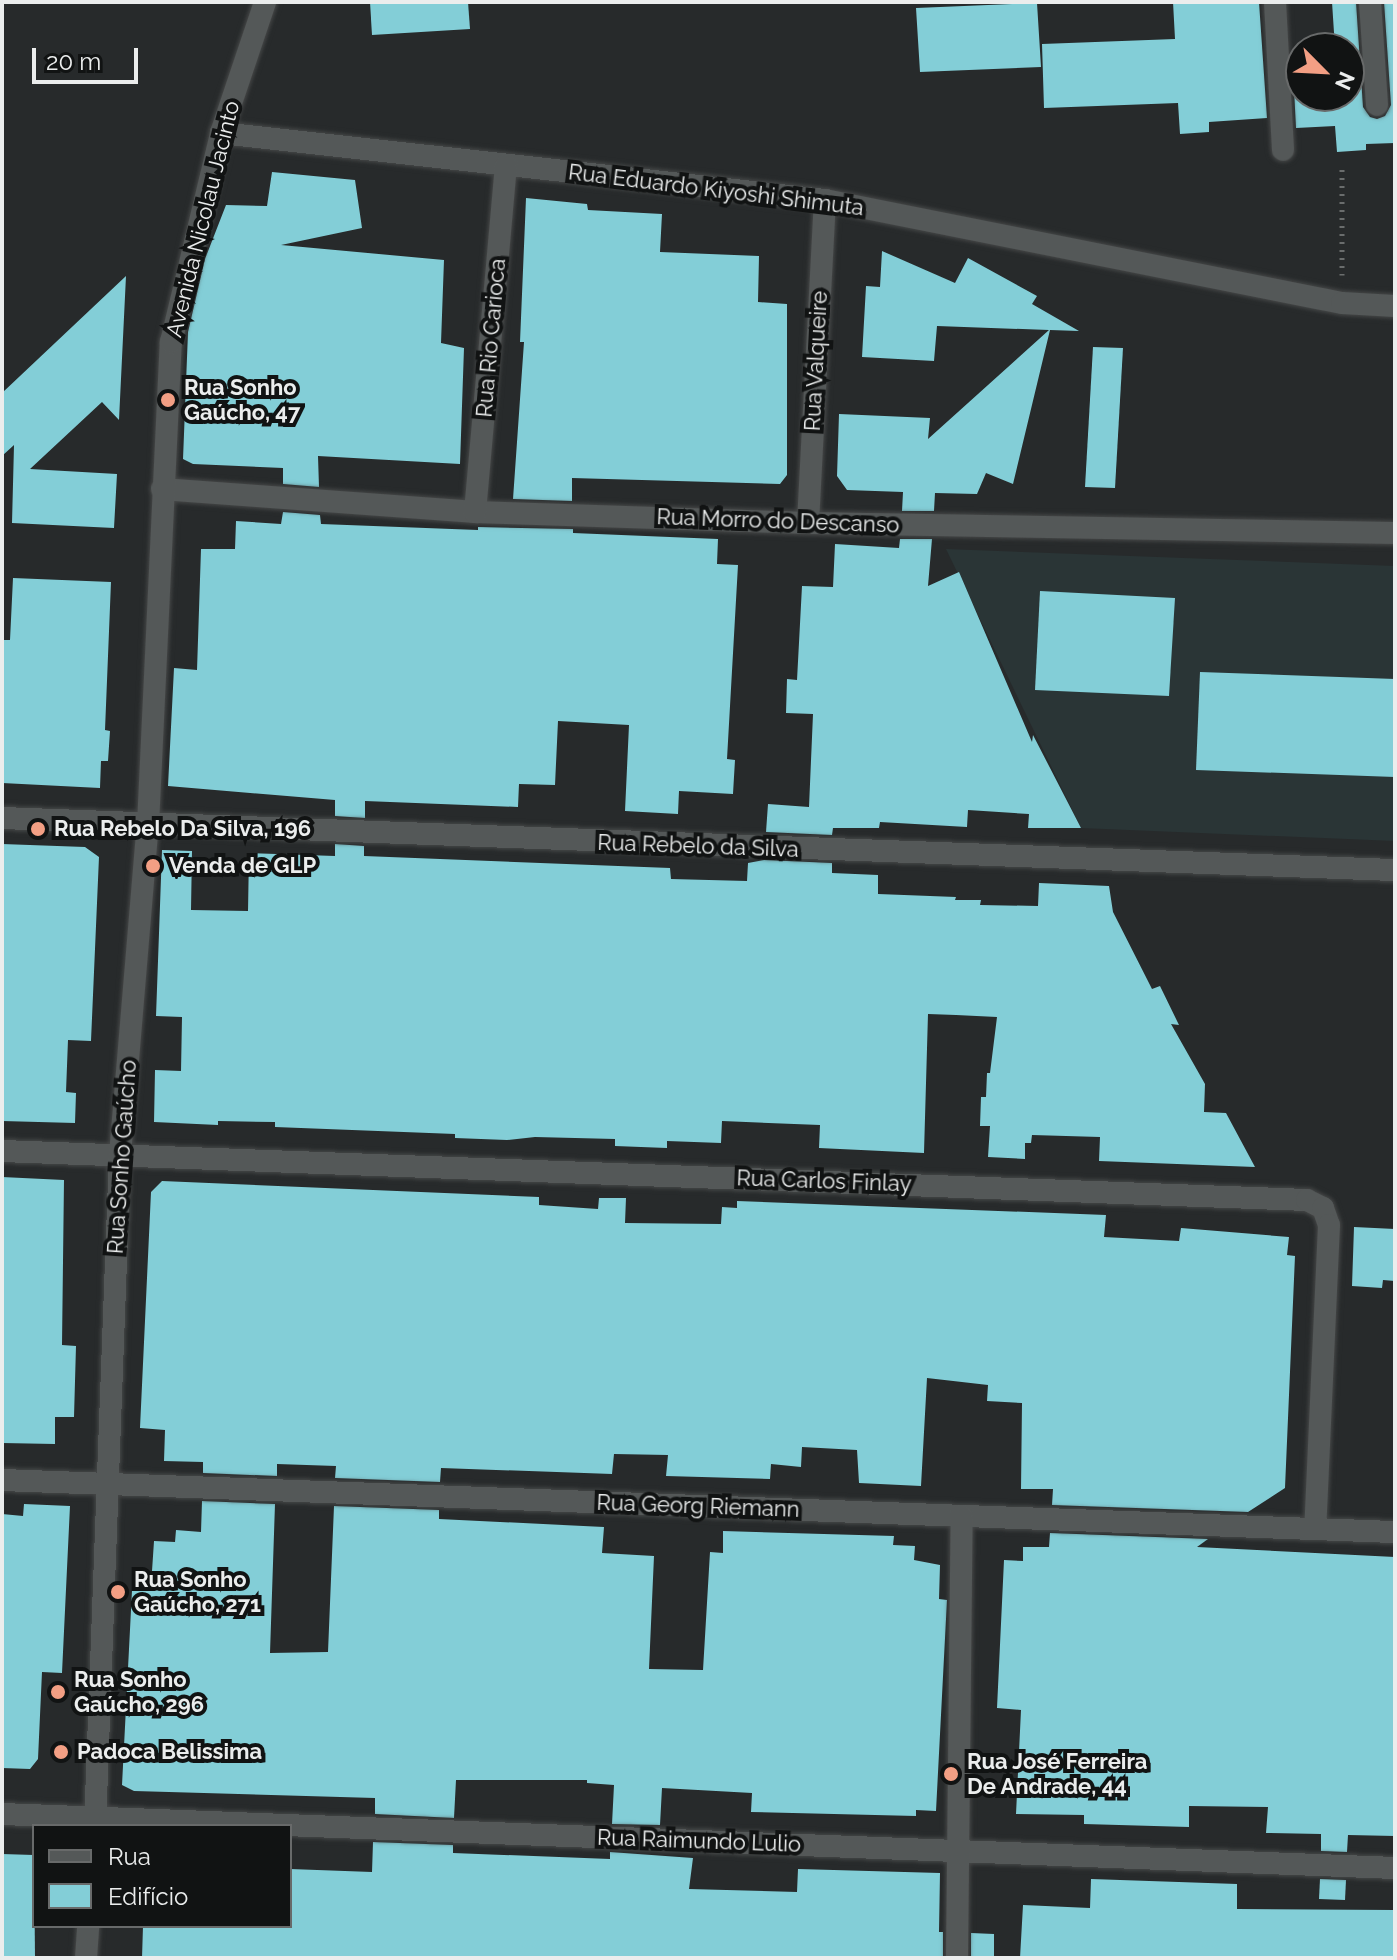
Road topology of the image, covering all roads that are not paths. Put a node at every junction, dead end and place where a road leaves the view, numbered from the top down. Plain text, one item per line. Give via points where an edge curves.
1 (265, 2) edge
2 (1275, 2) edge
3 (1370, 2) edge
4 (1377, 105) dead end
5 (221, 133) junction
6 (1283, 150) dead end
7 (506, 165) junction
8 (825, 200) junction
9 (1395, 306) edge
10 (162, 489) junction
11 (475, 512) junction
12 (808, 523) junction
13 (1395, 533) edge
14 (2, 818) edge
15 (148, 825) junction
16 (1395, 870) edge
17 (2, 1151) edge
18 (120, 1155) junction
19 (2, 1480) edge
20 (106, 1484) junction
21 (962, 1516) junction
22 (1315, 1528) junction
23 (1395, 1532) edge
24 (2, 1814) edge
25 (95, 1822) edge
26 (155, 1824) edge
27 (292, 1829) edge
28 (960, 1851) junction
29 (1395, 1868) edge
30 (88, 1928) edge
31 (86, 1958) edge
32 (957, 1958) edge

1 - 5 street, Avenida Nicolau Jacinto
2 - 6 street
3 - 4 street
5 - 7 street, Rua Eduardo Kiyoshi Shimuta
5 - 10 street, Avenida Nicolau Jacinto via 171,342
7 - 8 street, Rua Eduardo Kiyoshi Shimuta
7 - 11 street, Rua Rio Carioca
8 - 9 street, Rua Eduardo Kiyoshi Shimuta via 1342,303
8 - 12 street, Rua Valqueire
10 - 11 street, Rua Morro do Descanso
10 - 15 street, Rua Sonho Gaúcho
11 - 12 street, Rua Morro do Descanso
12 - 13 street, Rua Morro do Descanso
14 - 15 street, Rua Rebelo da Silva
15 - 16 street, Rua Rebelo da Silva
15 - 18 street, Rua Sonho Gaúcho
17 - 18 street, Rua Carlos Finlay
18 - 20 street, Rua Sonho Gaúcho
18 - 22 street, Rua Carlos Finlay via 1307,1200 1323,1208 1329,1225
19 - 20 street, Rua Georg Riemann
20 - 21 street, Rua Georg Riemann
20 - 25 street, Rua Sonho Gaúcho
21 - 22 street, Rua Georg Riemann
21 - 28 street
22 - 23 street, Rua Georg Riemann
24 - 25 street, Rua Raimundo Lulio
25 - 26 street, Rua Raimundo Lulio
27 - 28 street, Rua Raimundo Lulio
28 - 29 street, Rua Raimundo Lulio
28 - 32 street
30 - 31 street

